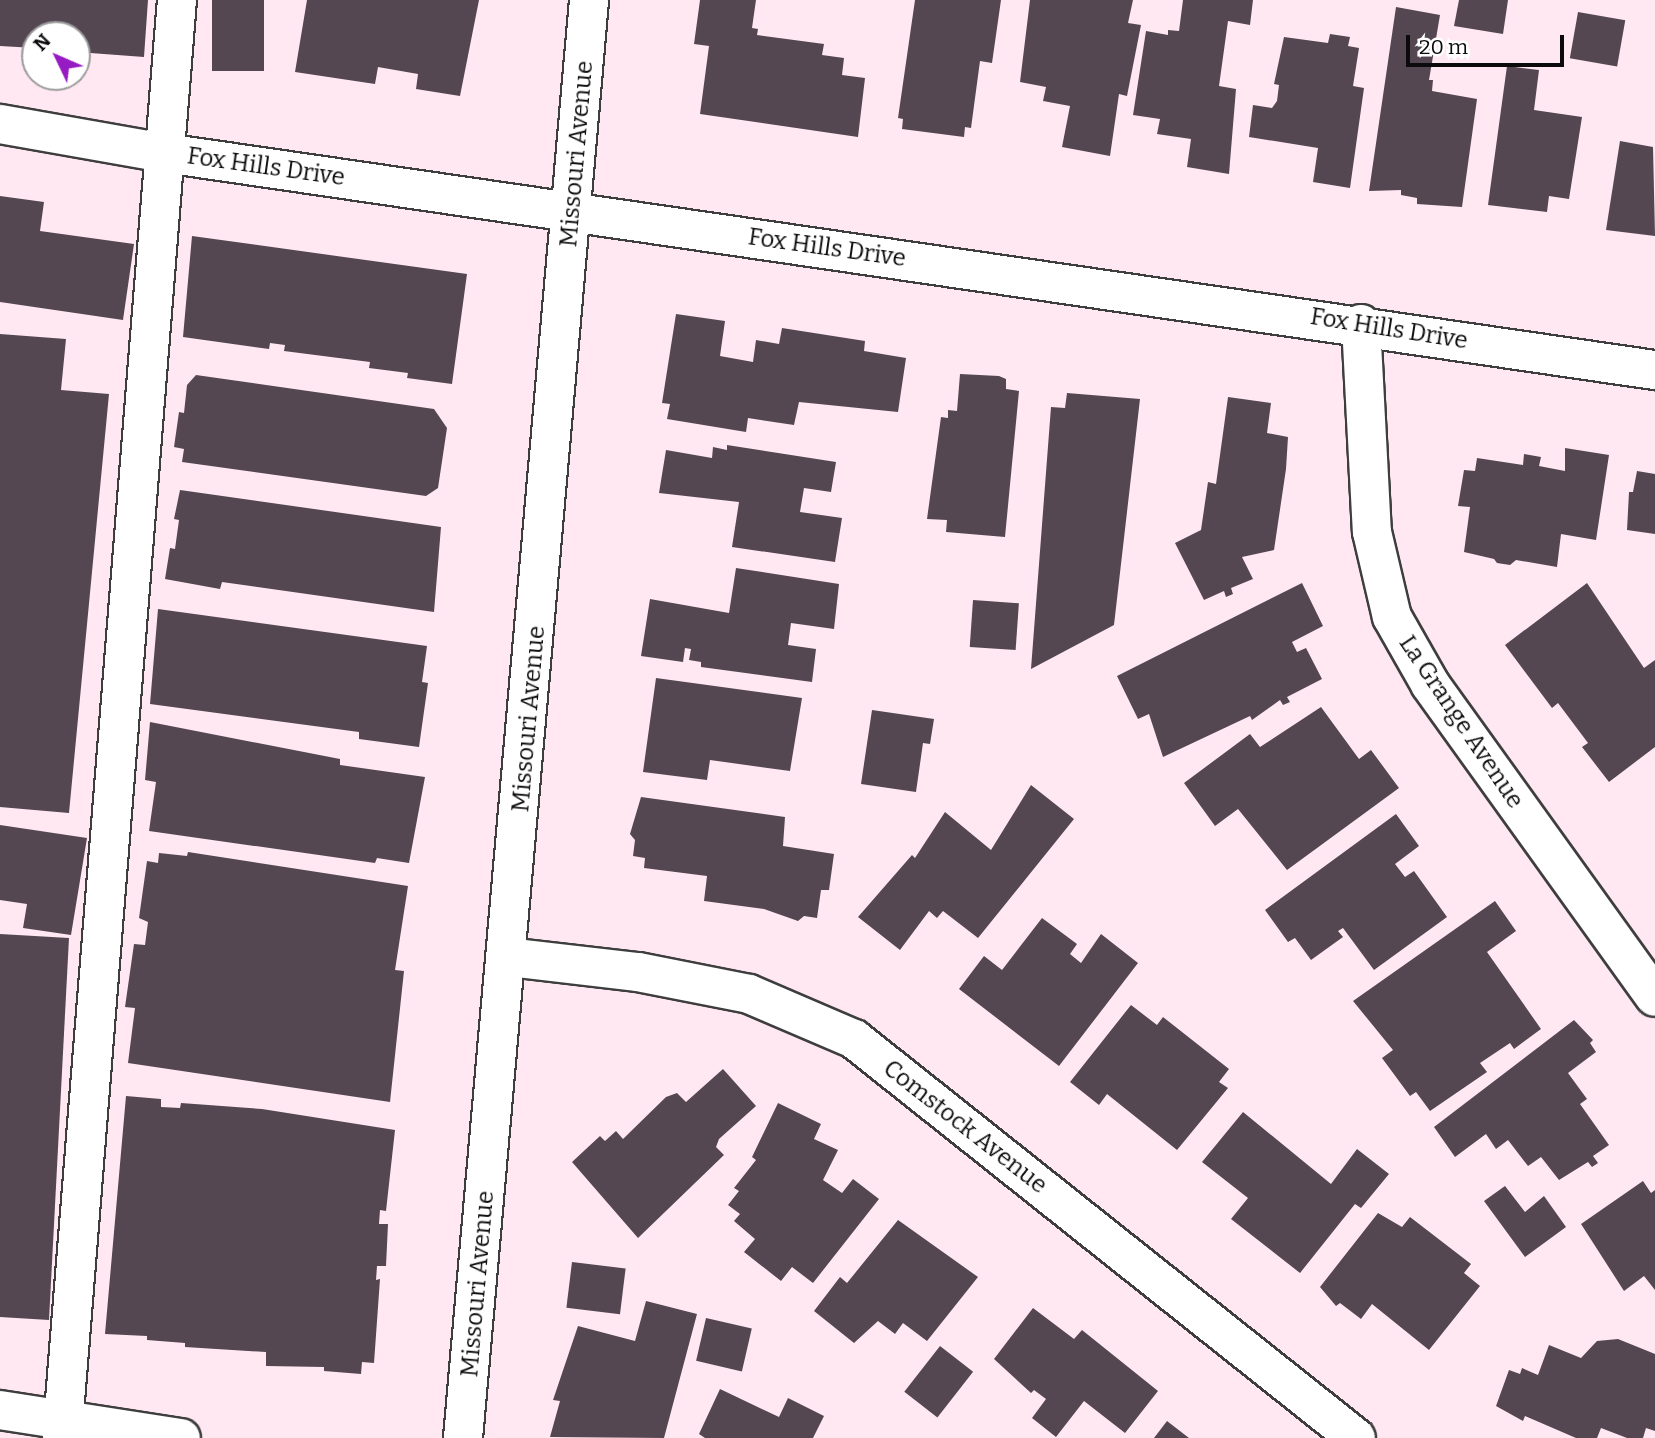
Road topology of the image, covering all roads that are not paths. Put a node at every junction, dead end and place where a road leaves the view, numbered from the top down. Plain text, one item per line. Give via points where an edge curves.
1 (177, 0) edge
2 (589, 0) edge
3 (0, 124) edge
4 (165, 153) junction
5 (572, 212) junction
6 (1361, 324) junction
7 (1655, 370) edge
8 (508, 957) junction
9 (1655, 997) edge
10 (0, 1410) edge
11 (63, 1428) edge
12 (181, 1438) edge
13 (463, 1438) edge
14 (1356, 1438) edge

1 - 4 street
2 - 5 street, Missouri Avenue
3 - 4 street, Fox Hills Drive
4 - 5 street, Fox Hills Drive
4 - 11 street
5 - 6 street, Fox Hills Drive
5 - 8 street, Missouri Avenue
6 - 7 street, Fox Hills Drive
6 - 9 street, La Grange Avenue via 1372,532 1392,617 1430,684
8 - 13 street, Missouri Avenue
8 - 14 street, Comstock Avenue via 638,972 749,994 853,1039
10 - 11 street
11 - 12 street

